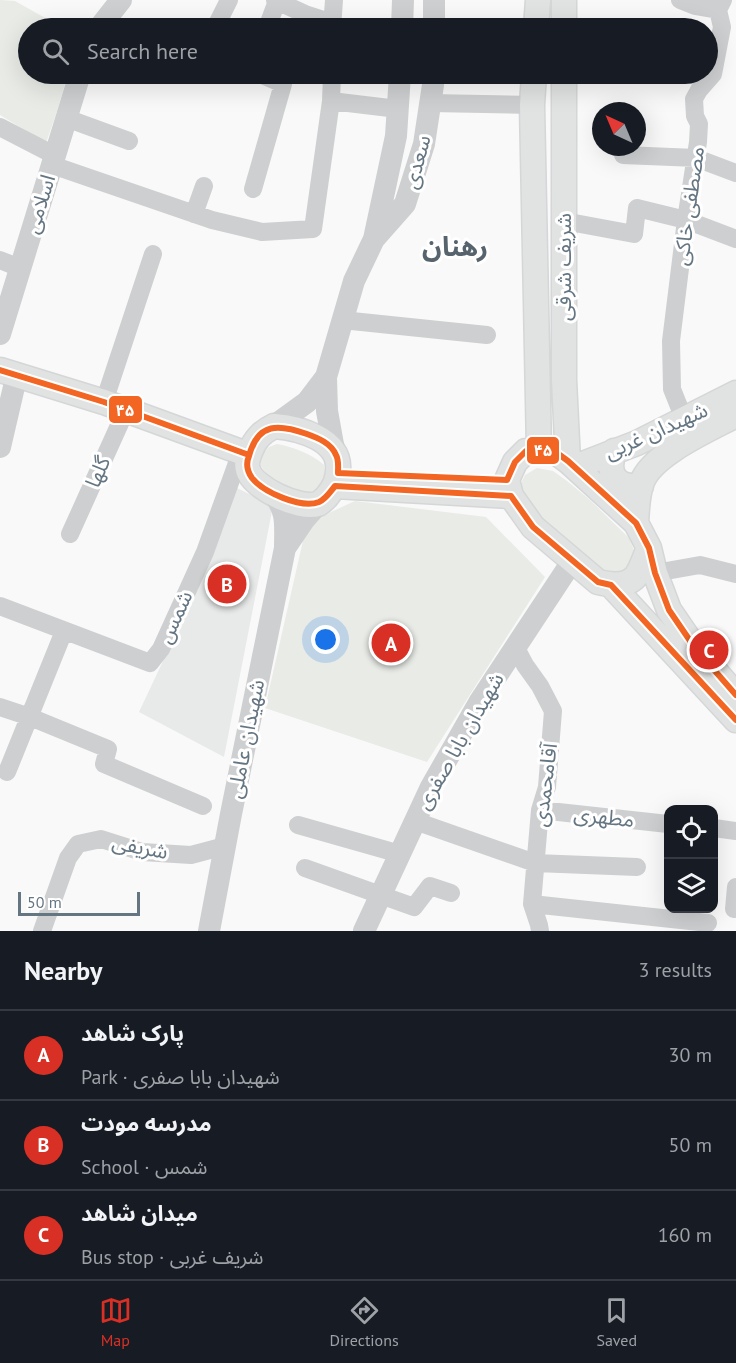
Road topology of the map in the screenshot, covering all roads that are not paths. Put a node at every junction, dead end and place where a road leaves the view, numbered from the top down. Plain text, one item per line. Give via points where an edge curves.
1 (121, 0) edge
2 (228, 0) edge
3 (276, 0) edge
4 (334, 0) edge
5 (403, 0) edge
6 (434, 0) edge
7 (538, 0) edge
8 (564, 0) edge
9 (680, 0) edge
10 (725, 17) edge
11 (107, 18) edge
12 (220, 18) edge
13 (270, 18) edge
14 (314, 18) edge
15 (333, 18) edge
16 (402, 18) edge
17 (434, 18) edge
18 (537, 18) edge
19 (564, 18) edge
20 (718, 50) edge
21 (77, 84) edge
22 (283, 84) edge
23 (332, 84) edge
24 (399, 84) edge
25 (432, 84) edge
26 (533, 84) edge
27 (564, 84) edge
28 (704, 84) edge
29 (331, 101) junction
30 (430, 103) junction
31 (532, 105) junction
32 (398, 109) junction
33 (66, 118) junction
34 (0, 127) edge
35 (129, 141) dead end
36 (646, 156) edge
37 (696, 158) junction
38 (53, 160) junction
39 (736, 173) edge
40 (204, 186) dead end
41 (253, 189) dead end
42 (194, 214) junction
43 (686, 220) junction
44 (564, 221) junction
45 (374, 239) junction
46 (736, 239) edge
47 (153, 254) dead end
48 (10, 264) edge
49 (342, 320) junction
50 (0, 334) edge
51 (487, 335) dead end
52 (8, 372) edge
53 (326, 377) junction
54 (736, 393) edge
55 (115, 406) junction
56 (736, 415) edge
57 (684, 419) junction
58 (274, 426) junction
59 (0, 447) edge
60 (538, 450) junction
61 (614, 451) junction
62 (245, 453) junction
63 (571, 464) junction
64 (336, 469) junction
65 (641, 486) junction
66 (509, 488) junction
67 (273, 493) junction
68 (318, 504) junction
69 (636, 523) junction
70 (70, 534) dead end
71 (285, 548) junction
72 (649, 548) junction
73 (573, 560) junction
74 (655, 573) junction
75 (736, 574) edge
76 (611, 585) junction
77 (0, 606) edge
78 (671, 612) junction
79 (652, 628) junction
80 (64, 631) junction
81 (516, 648) junction
82 (736, 695) edge
83 (0, 707) edge
84 (30, 717) junction
85 (736, 720) edge
86 (7, 772) dead end
87 (203, 806) dead end
88 (540, 810) junction
89 (415, 821) junction
90 (664, 823) edge
91 (298, 825) dead end
92 (718, 829) edge
93 (736, 831) edge
94 (225, 846) junction
95 (400, 854) junction
96 (536, 863) junction
97 (637, 867) dead end
98 (305, 868) dead end
99 (736, 886) edge
100 (451, 893) dead end
101 (381, 895) junction
102 (532, 904) junction
103 (734, 909) dead end
104 (708, 923) dead end
105 (368, 930) edge
106 (42, 931) edge
107 (209, 931) edge
108 (540, 931) edge

1 - 11 street
2 - 12 street
3 - 13 street
3 - 14 street
4 - 15 street
5 - 16 street
6 - 17 street
7 - 18 main road
8 - 19 main road
9 - 10 street
10 - 20 street, مصطفی خاکی
21 - 33 street, اسلامی
22 - 41 street
23 - 29 street
24 - 32 street, سعدی
25 - 30 street, سعدی
26 - 31 main road, شریف شرقی
27 - 44 main road, شریف شرقی
28 - 37 street, مصطفی خاکی via 694,99 699,124
29 - 32 street
29 - 42 street via 313,229 262,232
30 - 31 street
30 - 32 street
30 - 45 street, سعدی via 424,144 405,204
31 - 60 main road, شریف شرقی
32 - 45 street, سعدی
33 - 35 street
33 - 38 street, اسلامی
34 - 38 street
36 - 37 street
37 - 39 street
37 - 43 street, مصطفی خاکی
38 - 42 street
38 - 48 street, اسلامی
40 - 42 street
43 - 44 street via 637,208 634,234
43 - 46 street
43 - 57 street, مصطفی خاکی via 671,341 672,388
44 - 63 main road, شریف شرقی via 564,380
45 - 49 street, سعدی via 354,281
47 - 55 street, گلها
48 - 50 street, اسلامی
49 - 51 street
49 - 53 street, سعدی
52 - 55 main road
52 - 59 street
53 - 58 street via 307,402
53 - 64 street
54 - 57 main road, شهیدان غربی
55 - 62 main road
55 - 70 street, گلها
56 - 65 main road, شهیدان غربی via 657,460
57 - 61 main road, شهیدان غربی
58 - 62 main road via 263,432
58 - 64 main road via 288,427 325,442
60 - 63 main road via 553,450
60 - 66 main road via 526,452 515,462
61 - 63 main road, شهیدان غربی
61 - 65 main road via 610,462 612,474 629,487
62 - 67 main road via 252,478
62 - 80 street, شمس via 205,552 161,649 150,663
63 - 69 main road
64 - 66 main road
64 - 68 main road via 327,497
65 - 69 main road, شهیدان غربی
66 - 73 main road via 533,526
67 - 68 main road via 291,501
67 - 71 street, شهیدان عاملی via 285,517
68 - 71 street, شهیدان عاملی
69 - 72 main road
71 - 94 street, شهیدان عاملی
72 - 74 main road
72 - 76 main road via 635,577
73 - 76 main road via 598,582
73 - 81 street, شهیدان بابا صفری
74 - 75 street via 700,566
74 - 78 main road
76 - 79 main road
77 - 80 street, شمس
78 - 79 main road via 653,618
78 - 82 main road via 695,648
79 - 85 main road
80 - 84 street
81 - 88 street, آقامحمدی via 553,711 547,787
81 - 89 street, شهیدان بابا صفری via 480,701
83 - 84 street
84 - 86 street
84 - 87 street via 108,749 104,764
88 - 90 street, مطهری
88 - 96 street, آقامحمدی
89 - 95 street, شهیدان بابا صفری
89 - 96 street
91 - 95 street
92 - 93 street
94 - 106 street, شریفی via 191,855 142,852 101,839 78,844 68,858
94 - 107 street, شهیدان عاملی
95 - 101 street, شهیدان بابا صفری
96 - 97 street
96 - 102 street, آقامحمدی
98 - 101 street
99 - 103 street
100 - 101 street via 430,886 414,907
101 - 105 street, شهیدان بابا صفری
102 - 104 street
102 - 108 street, آقامحمدی

